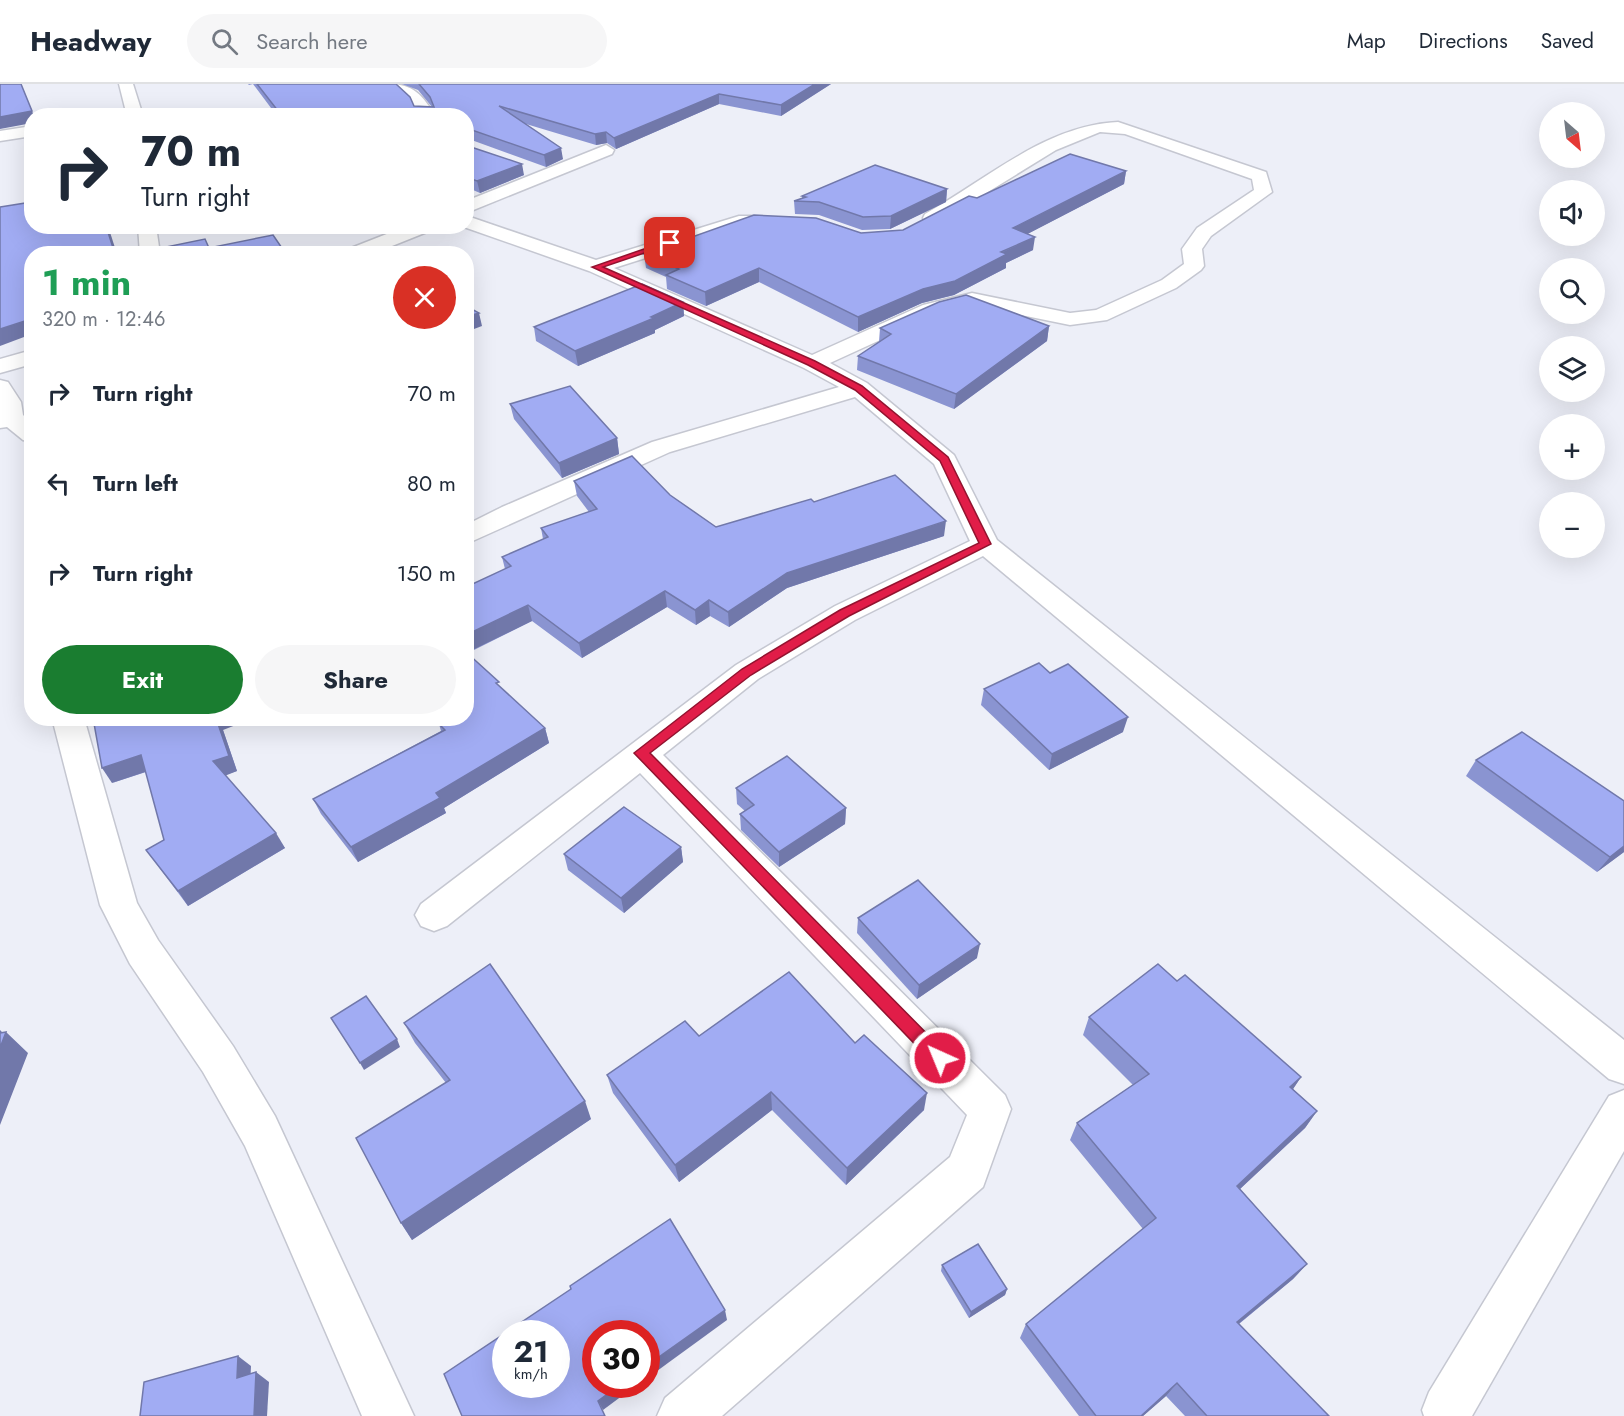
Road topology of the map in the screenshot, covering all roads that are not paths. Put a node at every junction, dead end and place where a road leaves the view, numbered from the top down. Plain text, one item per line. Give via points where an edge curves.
1 (126, 84) edge
2 (396, 84) edge
3 (133, 108) edge
4 (423, 108) edge
5 (24, 132) edge
6 (0, 136) edge
7 (606, 150) edge
8 (517, 165) edge
9 (547, 175) junction
10 (474, 205) edge
11 (770, 221) edge
12 (474, 225) edge
13 (915, 227) edge
14 (404, 234) edge
15 (374, 246) edge
16 (596, 267) junction
17 (24, 359) edge
18 (812, 363) junction
19 (0, 366) edge
20 (0, 387) edge
21 (858, 388) junction
22 (6, 420) edge
23 (24, 430) edge
24 (474, 532) edge
25 (986, 544) junction
26 (70, 726) edge
27 (641, 753) junction
28 (434, 915) dead end
29 (1624, 1065) edge
30 (1624, 1110) edge
31 (1447, 1410) dead end
32 (388, 1416) edge
33 (683, 1416) edge

1 - 3 street
2 - 4 street
5 - 6 street
7 - 9 street
8 - 9 street
9 - 10 street
11 - 16 street via 746,220
12 - 16 street
13 - 18 street via 956,206 1025,160 1085,130 1116,127 1187,148 1260,176 1263,192 1204,232 1192,249 1194,266 1169,284 1100,316 1070,319 972,299 930,309
14 - 15 street
16 - 18 street
17 - 19 street
18 - 21 street
20 - 22 street via 9,402
21 - 24 street via 661,447
21 - 25 street via 945,460
22 - 23 street
25 - 27 street via 844,613 756,666
25 - 29 street
26 - 32 street via 119,905 144,952 218,1059 260,1131
27 - 28 street
27 - 33 street via 990,1109 967,1172
30 - 31 street

